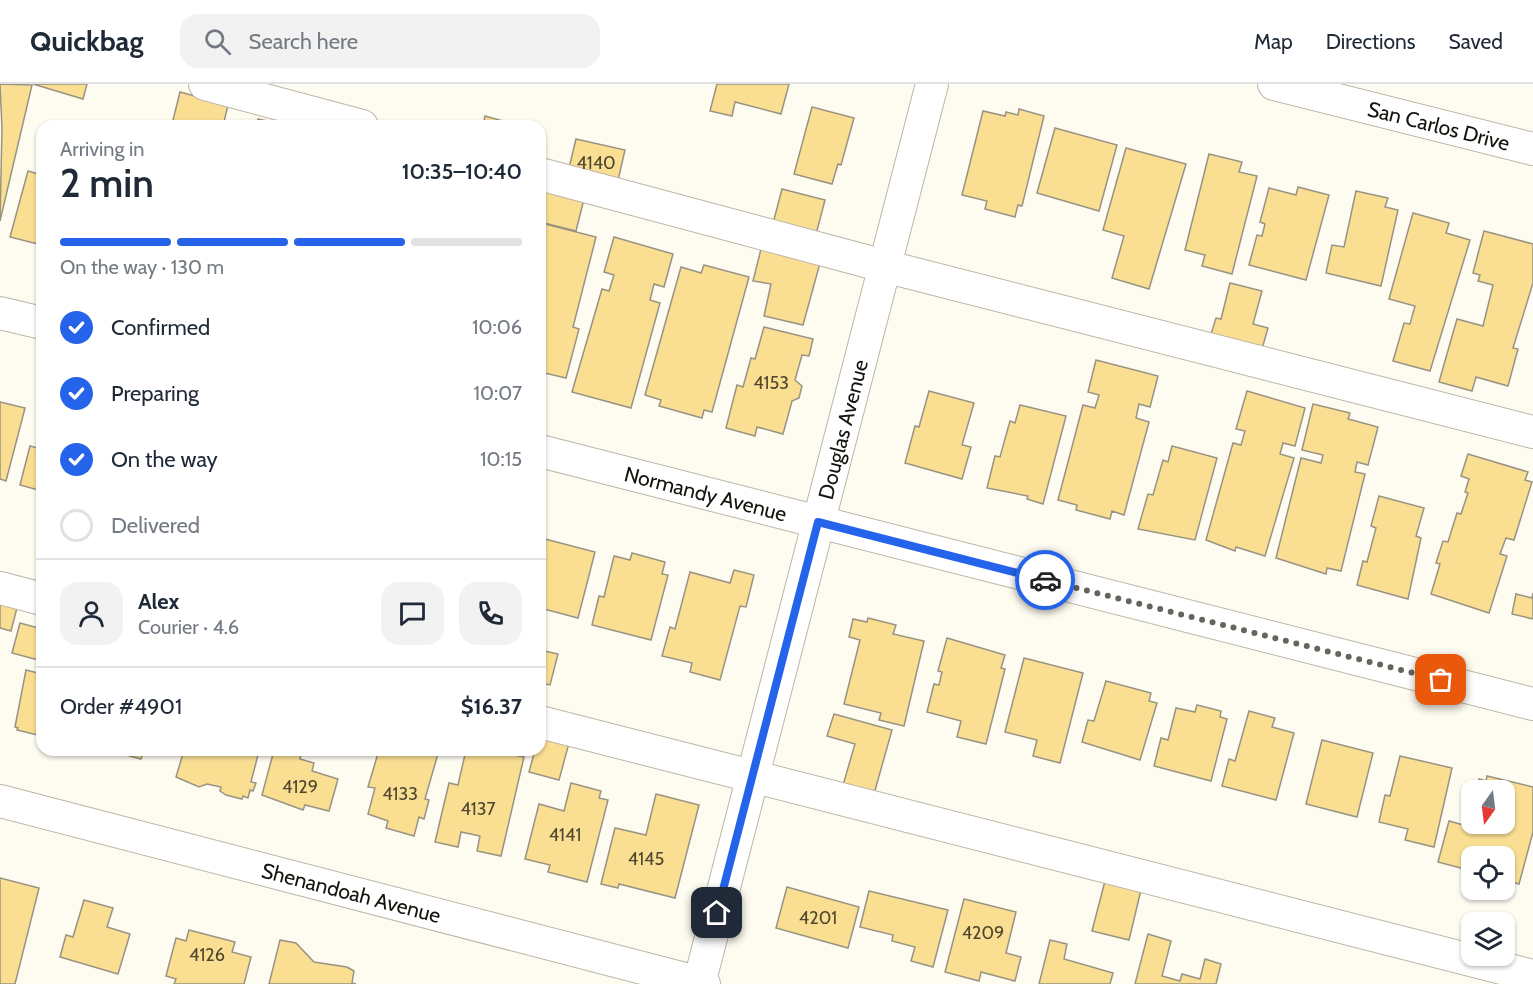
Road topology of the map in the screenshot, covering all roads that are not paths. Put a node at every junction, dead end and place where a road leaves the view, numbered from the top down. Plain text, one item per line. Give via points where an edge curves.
1 (205, 84) edge
2 (932, 84) edge
3 (1274, 84) edge
4 (340, 120) edge
5 (1533, 148) edge
6 (546, 176) edge
7 (884, 267) junction
8 (0, 312) edge
9 (36, 321) edge
10 (1533, 432) edge
11 (546, 453) edge
12 (818, 522) junction
13 (0, 588) edge
14 (36, 597) edge
15 (1533, 704) edge
16 (546, 723) edge
17 (753, 774) junction
18 (0, 801) edge
19 (1533, 976) edge
20 (700, 984) edge

1 - 4 street
2 - 7 street, Douglas Avenue
3 - 5 street, San Carlos Drive
6 - 7 street
7 - 10 street
7 - 12 street, Douglas Avenue
8 - 9 street
11 - 12 street, Normandy Avenue
12 - 15 street, Normandy Avenue
12 - 17 street, Douglas Avenue
13 - 14 street
16 - 17 street
17 - 19 street
17 - 20 street, Douglas Avenue
18 - 20 street, Shenandoah Avenue

